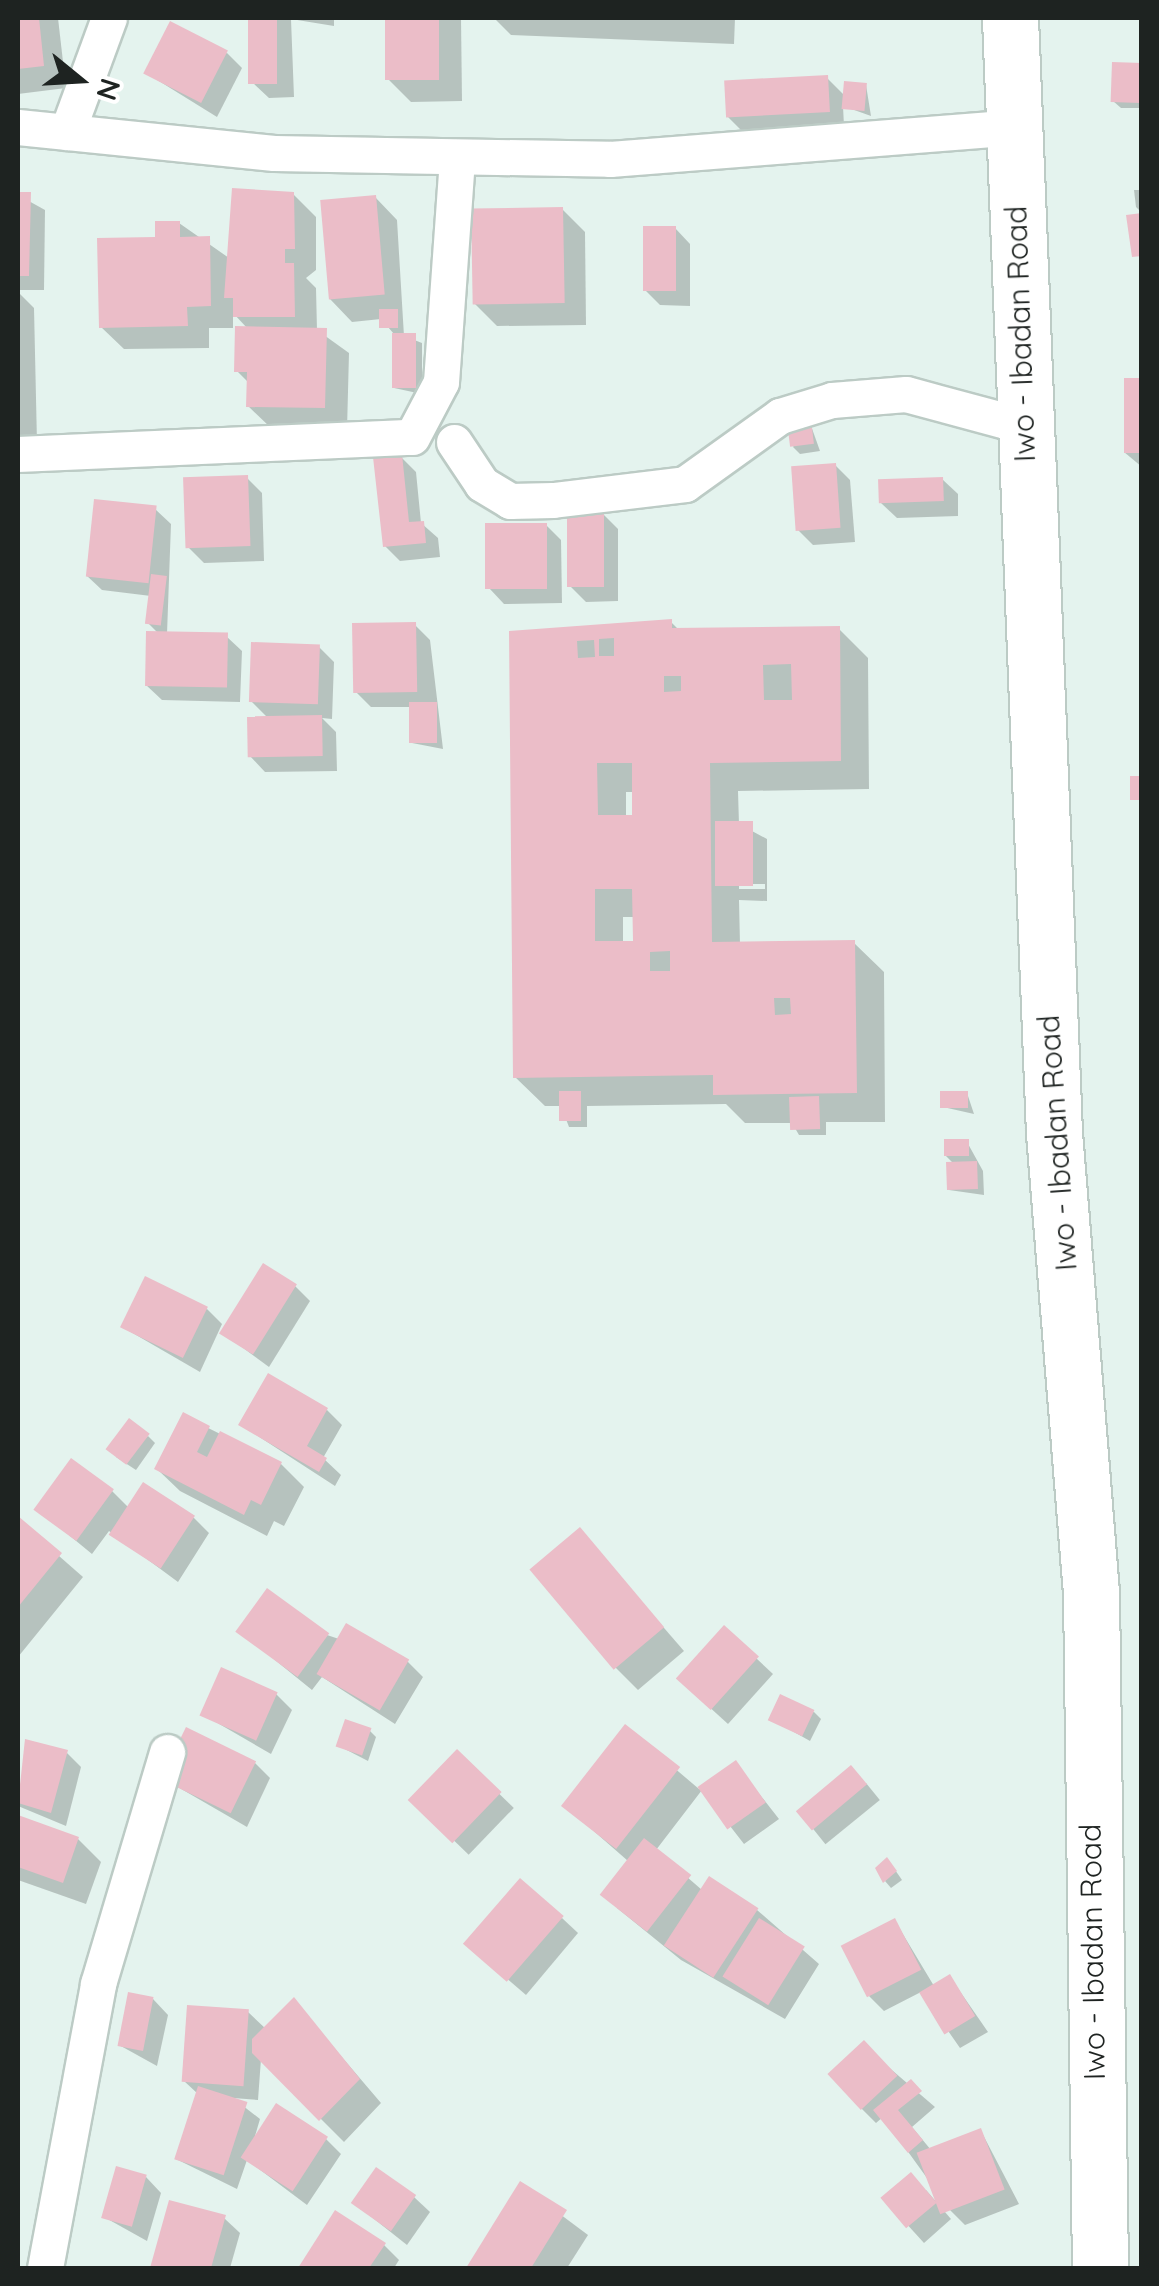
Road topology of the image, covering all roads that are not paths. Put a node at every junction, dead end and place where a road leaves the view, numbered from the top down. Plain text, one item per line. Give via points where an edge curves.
1 (108, 18) edge
2 (1010, 18) edge
3 (18, 127) edge
4 (1014, 127) junction
5 (67, 132) junction
6 (457, 158) junction
7 (1021, 424) junction
8 (454, 442) dead end
9 (18, 454) edge
10 (167, 1752) dead end
11 (46, 2268) edge
12 (1100, 2268) edge

1 - 5 street
2 - 4 main road, Iwo - Ibadan Road
3 - 5 street
4 - 6 street via 728,153
4 - 7 main road, Iwo - Ibadan Road
5 - 6 street
6 - 9 street via 441,382 412,438
7 - 8 street via 906,394 832,400 780,416 685,484 553,500 510,501 482,484
7 - 12 main road, Iwo - Ibadan Road via 1054,1133 1091,1592
10 - 11 street via 98,1984

